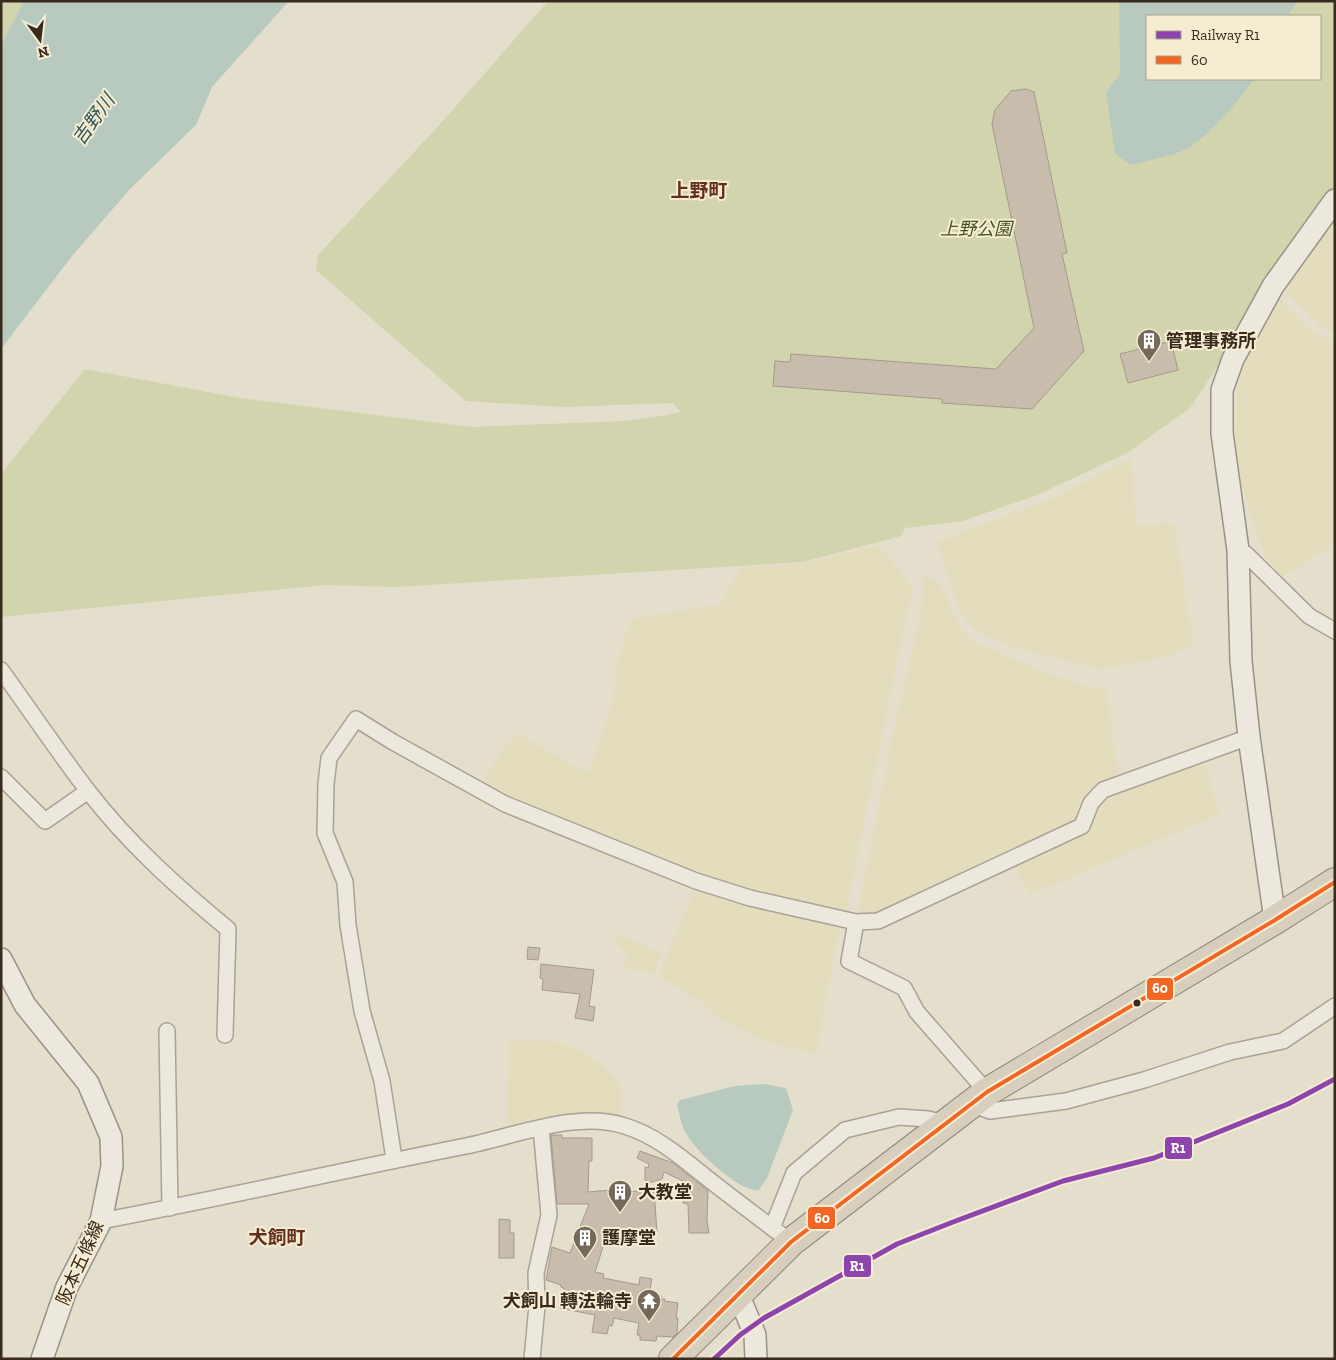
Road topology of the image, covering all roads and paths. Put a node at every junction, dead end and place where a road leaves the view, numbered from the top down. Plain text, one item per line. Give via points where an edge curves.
1 (1335, 200) edge
2 (1238, 550) junction
3 (1335, 631) edge
4 (1, 670) edge
5 (1249, 737) junction
6 (1, 778) edge
7 (88, 791) junction
8 (1335, 882) edge
9 (1275, 920) junction
10 (856, 922) junction
11 (1, 959) edge
12 (1335, 1006) edge
13 (167, 1031) dead end
14 (225, 1035) dead end
15 (979, 1098) junction
16 (946, 1123) junction
17 (541, 1128) junction
18 (394, 1159) junction
19 (170, 1208) junction
20 (101, 1221) junction
21 (782, 1235) junction
22 (739, 1296) junction
23 (42, 1359) edge
24 (532, 1359) edge
25 (673, 1359) edge
26 (756, 1359) edge

1 - 2 street via 1273,286 1233,358 1222,390 1222,433
2 - 3 street via 1246,554 1309,616
2 - 5 street via 1241,661
4 - 7 street
5 - 9 street
5 - 10 street via 1103,790 1091,803 1082,826 878,922
6 - 7 street via 45,821
7 - 14 street via 154,864 228,929
8 - 9 highway
9 - 15 highway
10 - 15 street via 849,961 904,988 917,1012
10 - 18 street via 750,898 696,881 505,804 356,719 329,758 325,833 346,882 348,925 362,1011 382,1081
11 - 20 street, 阪本五條線 via 25,1005 88,1083 111,1137 112,1166
12 - 15 street via 1283,1041 1230,1052 1135,1083 1056,1103 990,1111
13 - 19 street
15 - 16 highway
16 - 21 highway
16 - 21 street via 899,1117 844,1130 794,1173
17 - 18 street
17 - 21 street via 596,1120 626,1126 664,1144
17 - 24 street via 549,1215 536,1273 537,1306
18 - 19 street
19 - 20 street
20 - 23 street, 阪本五條線 via 66,1287
21 - 22 highway
22 - 25 highway
22 - 26 street via 755,1335

